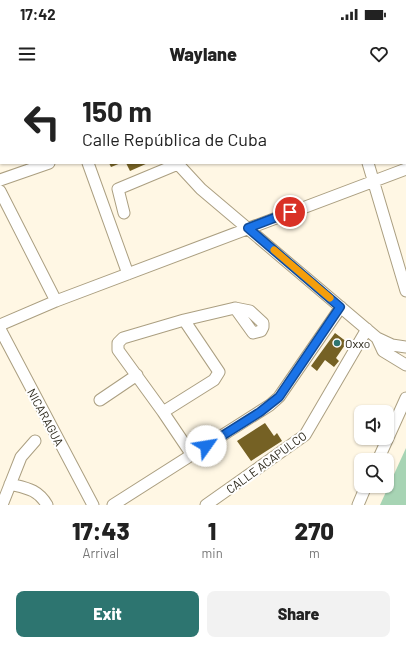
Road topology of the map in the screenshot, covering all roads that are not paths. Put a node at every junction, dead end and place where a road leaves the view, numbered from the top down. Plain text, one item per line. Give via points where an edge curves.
1 (46, 164) edge
2 (88, 164) edge
3 (177, 164) edge
4 (368, 164) edge
5 (406, 169) edge
6 (0, 180) edge
7 (373, 181) junction
8 (0, 192) edge
9 (124, 213) dead end
10 (248, 228) junction
11 (128, 274) junction
12 (406, 291) edge
13 (56, 301) junction
14 (340, 307) junction
15 (235, 308) dead end
16 (184, 320) junction
17 (0, 325) edge
18 (0, 329) edge
19 (367, 329) junction
20 (377, 338) junction
21 (406, 347) edge
22 (406, 365) edge
23 (137, 375) junction
24 (406, 398) edge
25 (100, 400) dead end
26 (163, 412) junction
27 (35, 441) dead end
28 (381, 453) edge
29 (192, 455) junction
30 (10, 484) junction
31 (363, 493) edge
32 (2, 505) edge
33 (47, 505) edge
34 (93, 505) edge
35 (112, 505) edge
36 (206, 505) edge
37 (358, 505) edge

1 - 6 street
2 - 11 street
3 - 9 street via 118,189
3 - 10 street via 201,189
4 - 7 street
5 - 7 street
7 - 10 street
7 - 12 street
8 - 13 street
10 - 11 street
10 - 14 street
11 - 13 street
13 - 17 street
14 - 19 street
14 - 29 street via 279,397
15 - 16 street
16 - 23 street via 123,338 118,343 118,350
16 - 26 street via 218,372 214,380
18 - 34 street, NICARAGUA
19 - 20 street
19 - 36 street, CALLE ACAPULCO via 305,435
20 - 21 street via 392,345
20 - 22 street via 383,351
23 - 25 street
23 - 26 street
24 - 28 street
26 - 29 street
27 - 30 street via 21,457
29 - 35 street
30 - 32 street
30 - 33 street via 34,490
31 - 37 street

